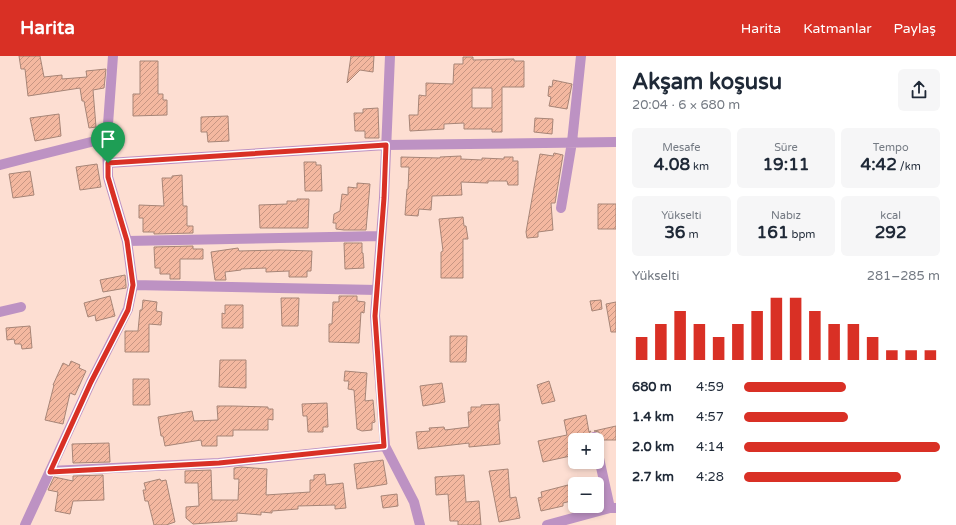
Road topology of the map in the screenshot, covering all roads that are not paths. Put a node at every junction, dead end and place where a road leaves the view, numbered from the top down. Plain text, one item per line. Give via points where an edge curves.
1 (113, 56) edge
2 (390, 56) edge
3 (581, 56) edge
4 (107, 138) junction
5 (572, 142) junction
6 (616, 142) edge
7 (386, 145) junction
8 (108, 163) junction
9 (0, 166) edge
10 (561, 208) dead end
11 (381, 236) junction
12 (127, 241) junction
13 (133, 285) junction
14 (377, 290) junction
15 (21, 307) dead end
16 (0, 312) edge
17 (384, 446) junction
18 (602, 469) edge
19 (50, 472) junction
20 (613, 508) edge
21 (25, 525) edge
22 (420, 525) edge
23 (548, 525) edge

1 - 4 street
2 - 7 street
3 - 5 street
4 - 8 street
4 - 9 street
5 - 6 street
5 - 7 street
5 - 10 street
7 - 8 street
7 - 11 street
8 - 12 street via 108,177
11 - 12 street
11 - 14 street
12 - 13 street
13 - 14 street
13 - 19 street via 128,310 91,382
14 - 17 street via 375,316
15 - 16 street
17 - 19 street via 219,463
17 - 22 street via 414,502
18 - 20 street
19 - 21 street
20 - 23 street

